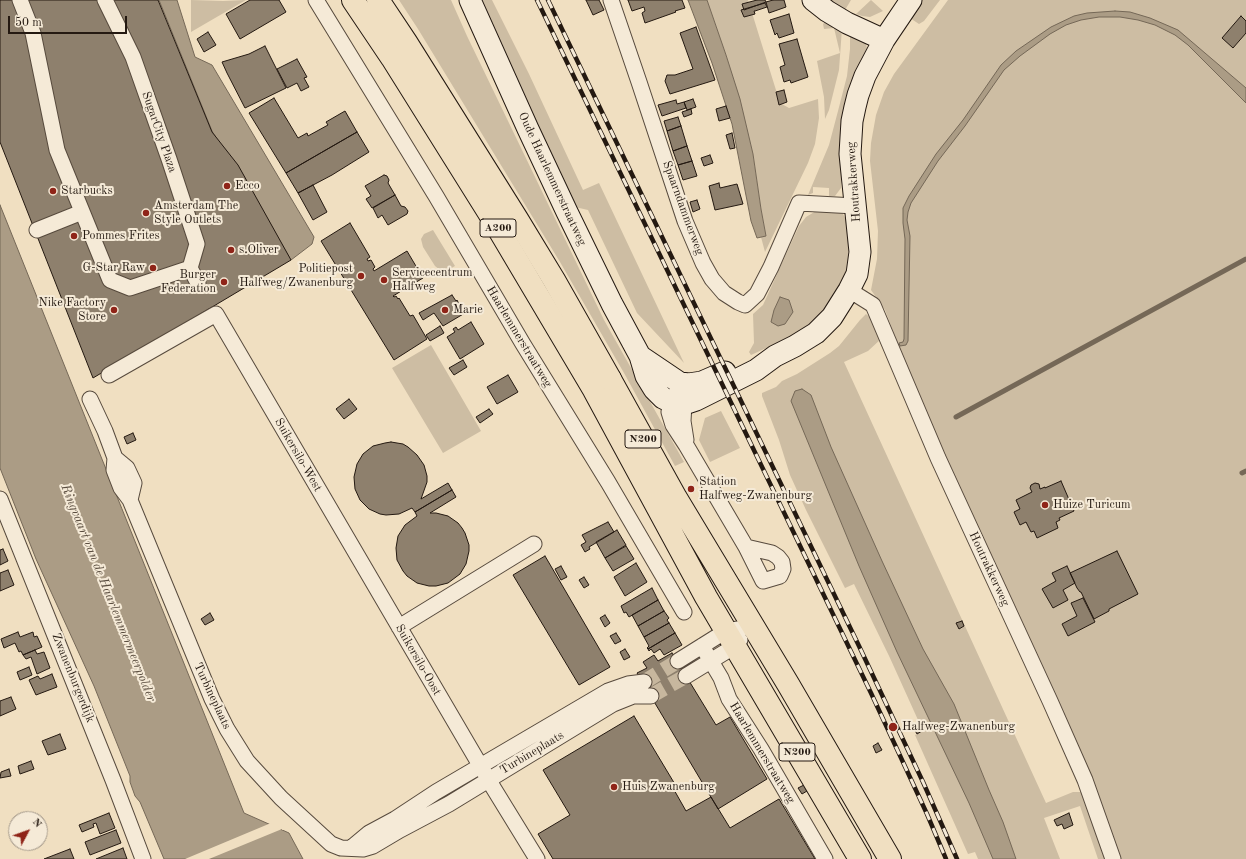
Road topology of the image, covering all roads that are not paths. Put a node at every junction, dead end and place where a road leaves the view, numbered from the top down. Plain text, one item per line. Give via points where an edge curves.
1 (20, 0) edge
2 (105, 0) edge
3 (316, 0) edge
4 (353, 0) edge
5 (378, 0) edge
6 (470, 0) edge
7 (611, 0) edge
8 (813, 0) edge
9 (911, 0) edge
10 (884, 40) junction
11 (855, 206) junction
12 (82, 212) junction
13 (37, 230) dead end
14 (190, 268) junction
15 (198, 283) dead end
16 (849, 290) junction
17 (566, 342) joint
18 (640, 356) junction
19 (775, 356) junction
20 (109, 375) dead end
21 (610, 379) joint
22 (680, 383) junction
23 (90, 399) dead end
24 (677, 403) junction
25 (0, 499) edge
26 (534, 544) dead end
27 (746, 547) junction
28 (356, 554) joint
29 (684, 612) dead end
30 (753, 626) junction
31 (399, 627) junction
32 (730, 638) junction
33 (702, 646) junction
34 (678, 661) tunnel mouth
35 (710, 661) junction
36 (686, 676) tunnel mouth
37 (644, 682) tunnel mouth
38 (652, 696) tunnel mouth
39 (480, 766) junction
40 (491, 784) junction
41 (351, 848) junction
42 (143, 859) edge
43 (537, 859) edge
44 (825, 859) edge
45 (860, 859) edge
46 (890, 859) edge
47 (1113, 859) edge

1 - 12 street via 33,33 57,150
2 - 14 street, SugarCity Plaza via 133,56 197,244
3 - 29 street, Haarlemmerstraatweg
4 - 17 main road, A200 via 489,213
5 - 21 main road, A200 via 517,219
6 - 18 street, Oude Haarlemmerstraatweg via 567,212
7 - 11 street, Spaarndammerweg via 685,221 703,263 724,293 745,304 757,294 799,203
8 - 10 street via 847,23
9 - 10 street, Houtrakkerweg
10 - 11 street, Houtrakkerweg via 860,89 852,121 850,154
11 - 16 street, Houtrakkerweg via 860,252 857,274
12 - 13 street
12 - 14 street via 110,280 130,288
14 - 15 street
16 - 19 street, Houtrakkerweg via 832,317 816,333
16 - 47 street, Houtrakkerweg via 873,305 938,458 1085,780
17 - 32 main road, N200
18 - 22 street, Oude Haarlemmerstraatweg
18 - 24 street, Oude Haarlemmerstraatweg via 646,376 654,390 663,398
19 - 22 street, Houtrakkerweg via 751,360 702,382
19 - 24 street, Houtrakkerweg via 756,370 696,400
20 - 28 street, Suikersilo-West via 213,310
21 - 30 main road, N200 via 663,475
22 - 24 street
23 - 41 street, Turbineplaats via 115,458 127,468 134,482 130,500 212,700 227,729 247,761 281,798 331,844
24 - 27 street via 683,421 686,445
25 - 42 street, Zwanenburgerdijk
26 - 31 street via 469,592
27 - 27 street via 772,553 782,562 780,576 763,581
28 - 31 street, Suikersilo-Oost
30 - 32 street
30 - 46 main road, N200
31 - 39 street, Suikersilo-Oost
32 - 33 street
32 - 35 street
32 - 45 main road, N200
33 - 34 street
33 - 35 street, Haarlemmerstraatweg
35 - 36 street
35 - 44 street, Haarlemmerstraatweg via 721,678 729,699
37 - 39 street, Turbineplaats via 608,691
38 - 40 street, Turbineplaats via 633,696 613,704
39 - 40 street, Suikersilo-Oost
39 - 41 street, Turbineplaats via 369,833
40 - 41 street, Turbineplaats via 373,846 363,849
40 - 43 street, Suikersilo-Oost

